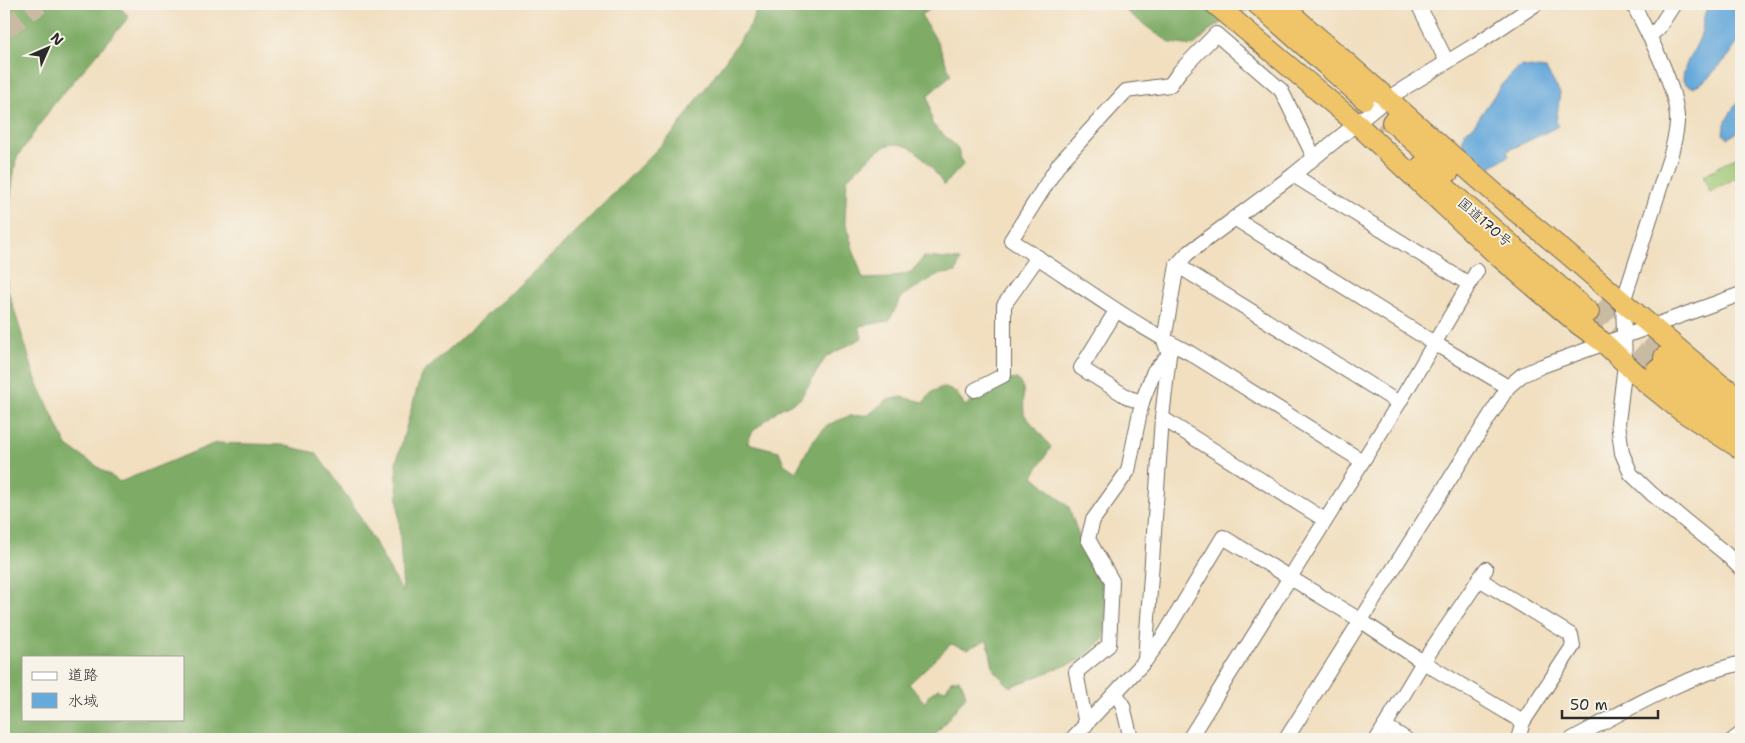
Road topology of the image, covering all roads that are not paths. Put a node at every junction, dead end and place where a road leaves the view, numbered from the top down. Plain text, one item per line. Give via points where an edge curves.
1 (1215, 4) edge
2 (1234, 4) edge
3 (1257, 4) edge
4 (1280, 4) edge
5 (1418, 4) edge
6 (1536, 4) edge
7 (1634, 4) edge
8 (1674, 4) edge
9 (1649, 36) junction
10 (1447, 62) junction
11 (1388, 98) junction
12 (1358, 110) junction
13 (1386, 127) tunnel mouth
14 (1314, 157) junction
15 (1293, 175) junction
16 (1234, 218) junction
17 (1038, 257) junction
18 (1177, 265) junction
19 (1477, 271) dead end
20 (1469, 284) junction
21 (1741, 294) edge
22 (1623, 302) junction
23 (1594, 308) tunnel mouth
24 (1116, 311) junction
25 (1651, 327) junction
26 (1624, 336) junction
27 (1164, 340) junction
28 (1434, 343) junction
29 (1604, 343) junction
30 (1169, 355) junction
31 (1625, 364) junction
32 (1508, 387) junction
33 (975, 390) dead end
34 (1741, 397) edge
35 (1142, 402) junction
36 (1399, 403) junction
37 (1741, 415) edge
38 (1162, 418) junction
39 (1741, 431) edge
40 (1741, 449) edge
41 (1362, 461) junction
42 (1325, 520) junction
43 (1741, 569) edge
44 (1291, 578) junction
45 (1360, 620) junction
46 (1145, 661) junction
47 (1423, 662) junction
48 (1741, 663) edge
49 (1116, 693) junction
50 (1523, 722) junction
51 (1086, 724) junction
52 (1385, 726) junction
53 (1741, 734) edge
54 (1072, 739) edge
55 (1131, 739) edge
56 (1189, 739) edge
57 (1286, 739) edge
58 (1377, 739) edge
59 (1406, 739) edge
60 (1518, 739) edge
61 (1572, 739) edge
62 (1734, 739) edge

1 - 12 highway
2 - 12 highway
3 - 12 highway
4 - 11 highway
5 - 10 street
6 - 10 street
7 - 9 street
8 - 9 street via 1658,29
9 - 22 street via 1673,93 1676,134
10 - 11 street
11 - 12 street
11 - 22 highway
12 - 14 street
12 - 29 highway via 1498,256
13 - 23 highway, 国道170号
14 - 15 street
14 - 17 street via 1281,90 1216,34 1170,85 1126,92 1059,164 1011,240
15 - 16 street
15 - 20 street
16 - 18 street
16 - 28 street
17 - 24 street
17 - 33 street via 1004,305 1004,375
18 - 27 street
18 - 36 street
19 - 20 street
20 - 28 street
21 - 25 street
22 - 25 highway
22 - 26 street
24 - 27 street
24 - 35 street via 1080,368 1129,398
25 - 26 street
25 - 34 highway via 1720,385
26 - 29 street
26 - 31 street
27 - 30 street
27 - 41 street
28 - 32 street
28 - 36 street
29 - 31 highway
29 - 32 street via 1535,369
30 - 35 street via 1154,371
30 - 38 street
31 - 40 highway via 1680,410
31 - 43 street via 1618,422 1622,454 1631,474
32 - 45 street
35 - 51 street via 1128,471 1093,520 1088,539 1112,581 1109,644 1076,672
36 - 41 street
37 - 39 highway via 1660,364 1706,410
38 - 42 street
38 - 46 street
41 - 42 street
42 - 44 street
44 - 45 street
44 - 46 street via 1222,537 1163,637
44 - 56 street
45 - 47 street
45 - 57 street
46 - 49 street
47 - 50 street
47 - 50 street via 1482,574 1571,635 1573,646
47 - 52 street
48 - 61 street via 1674,687
49 - 51 street
49 - 55 street via 1123,706
50 - 60 street
51 - 54 street
52 - 58 street
52 - 59 street
53 - 62 street

